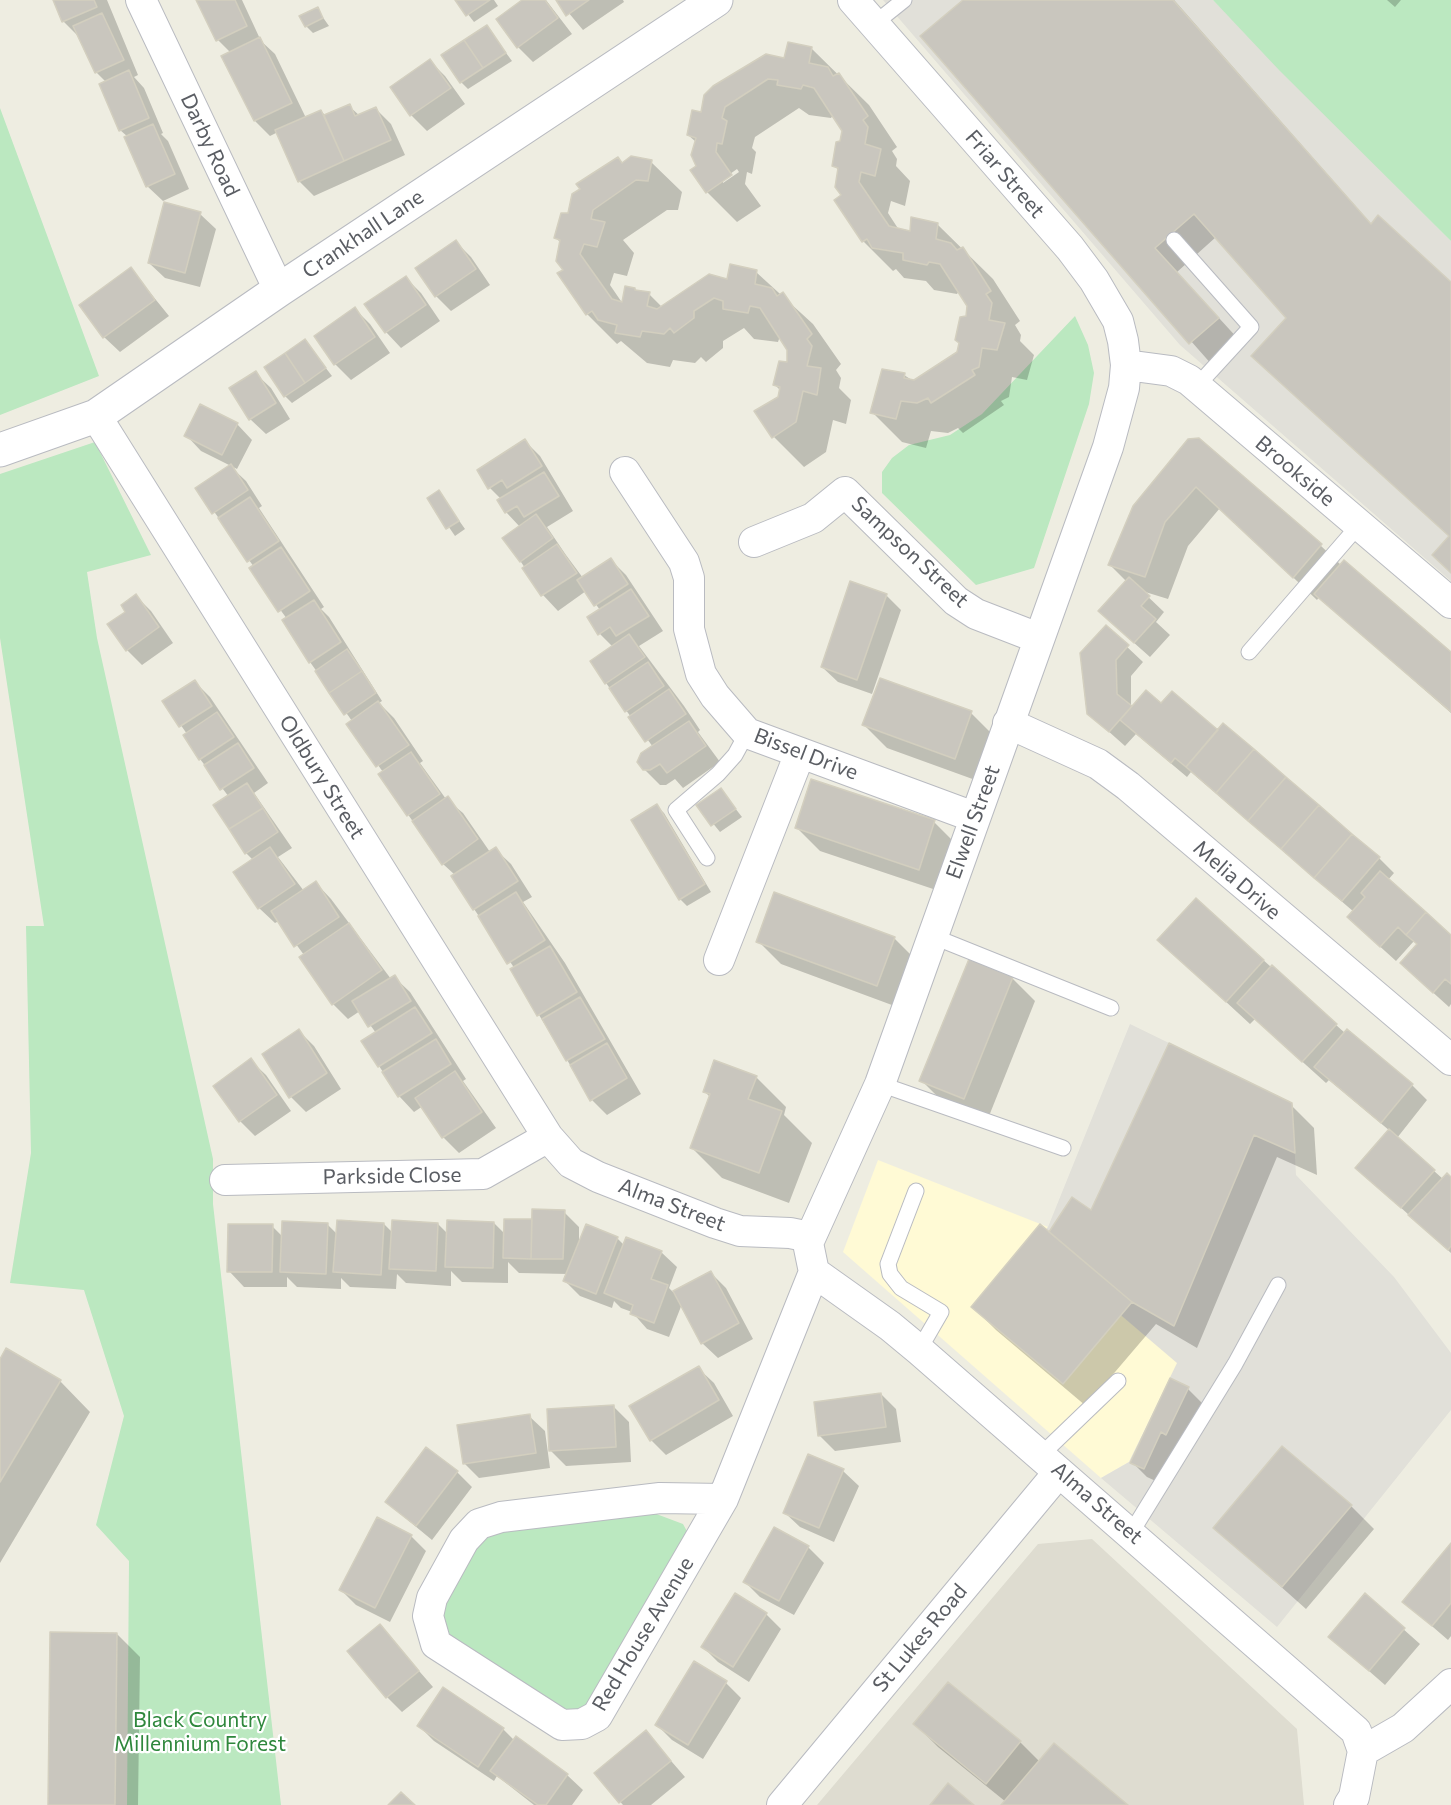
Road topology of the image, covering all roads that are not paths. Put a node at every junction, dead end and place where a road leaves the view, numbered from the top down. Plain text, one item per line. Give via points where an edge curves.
1 (141, 0) edge
2 (716, 0) edge
3 (853, 0) edge
4 (904, 0) edge
5 (874, 24) junction
6 (1174, 240) dead end
7 (279, 290) junction
8 (1126, 365) junction
9 (1196, 387) junction
10 (96, 416) junction
11 (0, 450) edge
12 (625, 472) dead end
13 (1359, 525) junction
14 (754, 542) dead end
15 (1451, 603) edge
16 (1038, 638) junction
17 (1249, 652) dead end
18 (1008, 723) junction
19 (747, 733) junction
20 (800, 753) junction
21 (974, 817) junction
22 (707, 858) dead end
23 (932, 936) junction
24 (719, 960) dead end
25 (1111, 1008) dead end
26 (1451, 1060) edge
27 (880, 1084) junction
28 (548, 1137) junction
29 (1063, 1148) dead end
30 (225, 1180) dead end
31 (916, 1191) dead end
32 (810, 1237) junction
33 (814, 1272) junction
34 (1278, 1285) dead end
35 (920, 1350) junction
36 (1118, 1381) dead end
37 (1050, 1463) junction
38 (723, 1499) junction
39 (1131, 1533) junction
40 (1451, 1684) edge
41 (1363, 1751) junction
42 (782, 1805) edge
43 (1349, 1805) edge

1 - 7 street, Darby Road
2 - 7 street, Crankhall Lane
3 - 5 street, Friar Street
4 - 5 lane
5 - 8 street, Friar Street via 1088,272 1118,321
6 - 9 lane via 1251,327
7 - 10 street, Crankhall Lane
8 - 9 street, Brookside via 1171,371
8 - 16 street, Elwell Street via 1108,447
9 - 13 street, Brookside
10 - 11 street, Crankhall Lane
10 - 28 street, Oldbury Street
12 - 19 street, Bissel Drive via 684,562 689,578 689,629 701,674
13 - 15 street, Brookside
13 - 17 lane
14 - 16 street, Sampson Street via 813,518 846,492 956,601 976,614
16 - 18 street, Elwell Street
18 - 21 street, Elwell Street
18 - 26 street, Melia Drive via 1098,764 1128,786
19 - 20 street, Bissel Drive
19 - 22 lane via 724,767 676,810
20 - 21 street, Bissel Drive
20 - 24 street
21 - 23 street, Elwell Street
23 - 25 lane
23 - 27 street, Elwell Street
27 - 29 lane
27 - 32 street, Elwell Street
28 - 30 street, Parkside Close via 483,1174
28 - 32 street, Alma Street via 580,1168 715,1223 740,1231
31 - 35 lane via 888,1264 890,1274 901,1287 941,1312
32 - 33 street
33 - 35 street, Alma Street
33 - 38 street, Red House Avenue
34 - 39 lane via 1235,1364
35 - 37 street, Alma Street
36 - 37 lane
37 - 39 street, Alma Street
37 - 42 street, St Lukes Road
38 - 38 street, Red House Avenue via 597,1716 582,1724 562,1725 436,1644 428,1616 432,1598 464,1540 479,1524 501,1517 660,1498
39 - 41 street, Alma Street via 1356,1731
40 - 41 street via 1403,1728
41 - 43 street

